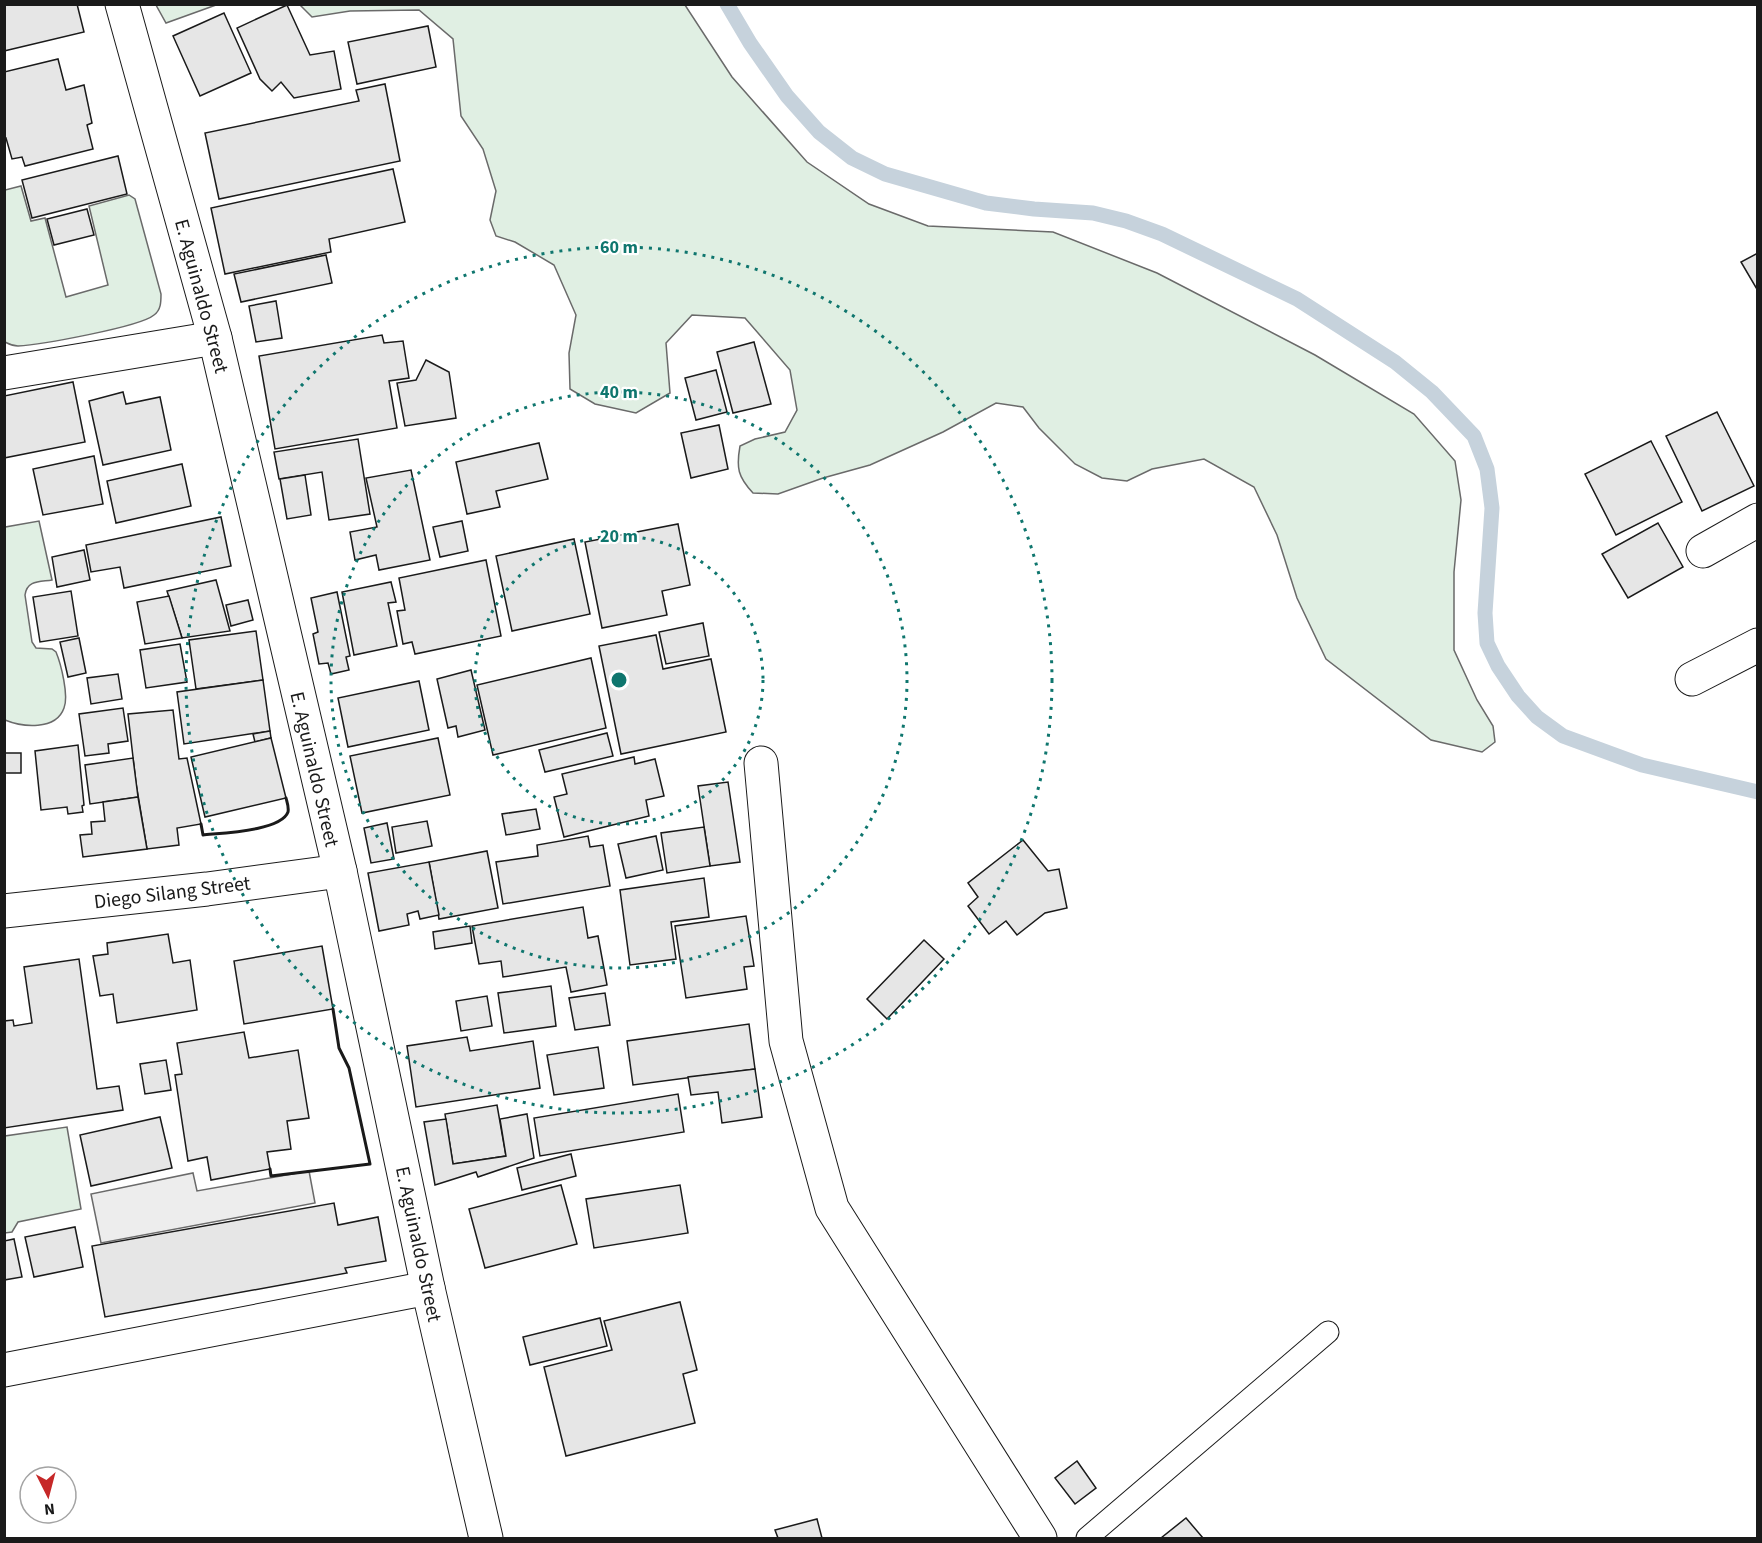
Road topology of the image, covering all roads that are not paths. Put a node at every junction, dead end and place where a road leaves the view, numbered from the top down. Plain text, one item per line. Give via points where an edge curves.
1 (122, 4) edge
2 (214, 338) junction
3 (4, 373) edge
4 (1758, 520) edge
5 (1703, 551) dead end
6 (1758, 645) edge
7 (1692, 679) dead end
8 (762, 763) dead end
9 (340, 871) junction
10 (4, 911) edge
11 (428, 1288) junction
12 (1328, 1332) dead end
13 (4, 1370) edge
14 (486, 1539) edge
15 (1040, 1539) edge
16 (1087, 1539) edge

1 - 2 street, E. Aguinaldo Street
2 - 3 street
2 - 9 street, E. Aguinaldo Street
4 - 5 street
6 - 7 street
8 - 15 street via 786,1041 832,1208
9 - 10 street, Diego Silang Street
9 - 11 street, E. Aguinaldo Street
11 - 13 street
11 - 14 street, E. Aguinaldo Street
12 - 16 lane

